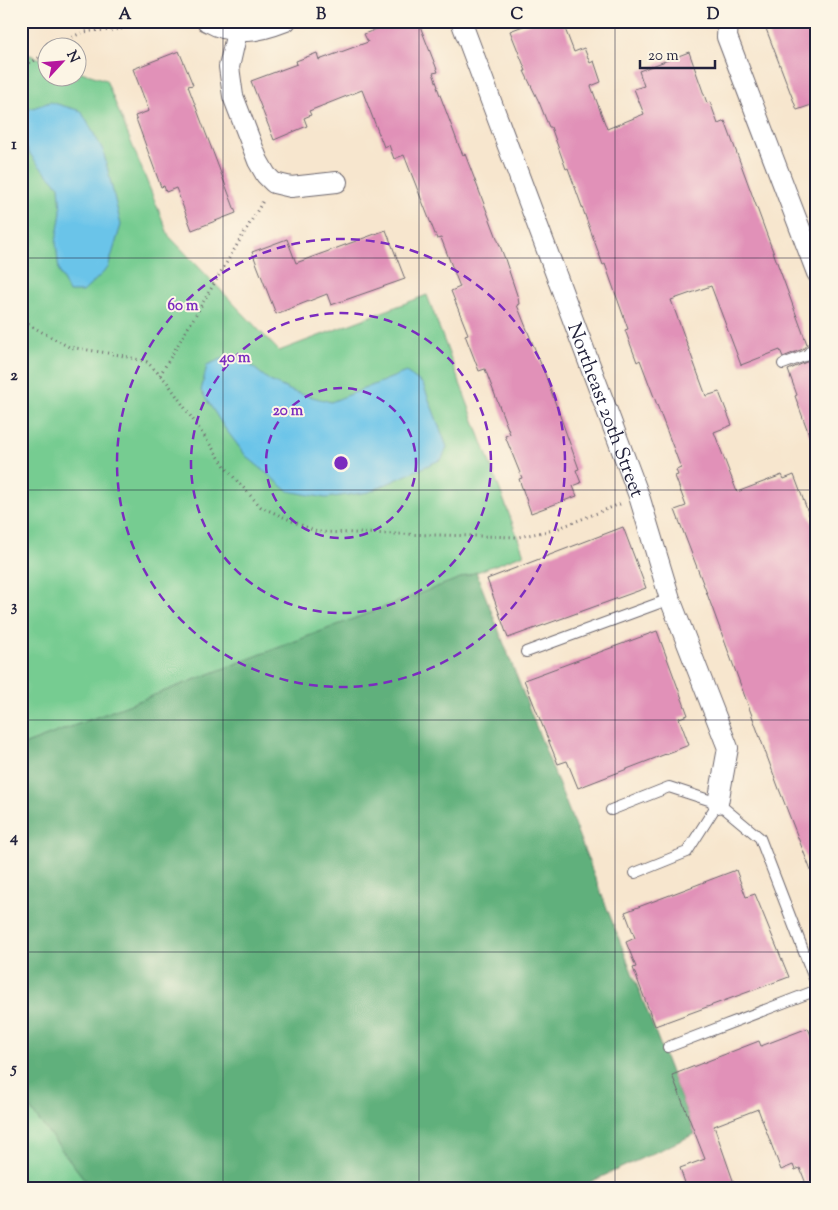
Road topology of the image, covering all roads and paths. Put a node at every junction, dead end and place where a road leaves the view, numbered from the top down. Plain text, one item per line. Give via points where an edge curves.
1 (133, 21) edge
2 (207, 21) edge
3 (286, 21) edge
4 (460, 21) edge
5 (728, 21) edge
6 (237, 32) junction
7 (70, 38) edge
8 (38, 58) edge
9 (21, 69) edge
10 (337, 182) dead end
11 (274, 183) junction
12 (817, 273) edge
13 (21, 318) edge
14 (817, 343) edge
15 (783, 364) dead end
16 (160, 375) junction
17 (639, 496) junction
18 (670, 599) junction
19 (526, 652) dead end
20 (718, 803) junction
21 (611, 810) dead end
22 (635, 873) dead end
23 (817, 988) edge
24 (668, 1047) dead end

1 - 7 path via 117,31 90,31
2 - 6 street
3 - 6 street via 264,30
4 - 17 street, Northeast 20th Street
5 - 12 street via 727,37
6 - 11 street via 229,67 233,96 258,161
8 - 9 path
10 - 11 street via 290,187
11 - 16 path
13 - 16 path via 69,347 146,362
14 - 15 lane via 807,356
16 - 17 path via 229,472 261,507 317,532 518,537 554,530
17 - 18 street, Northeast 20th Street
18 - 19 lane
18 - 20 street, Northeast 20th Street via 728,748
20 - 21 lane via 669,787
20 - 22 lane via 687,852
20 - 23 lane via 760,838
23 - 24 lane

